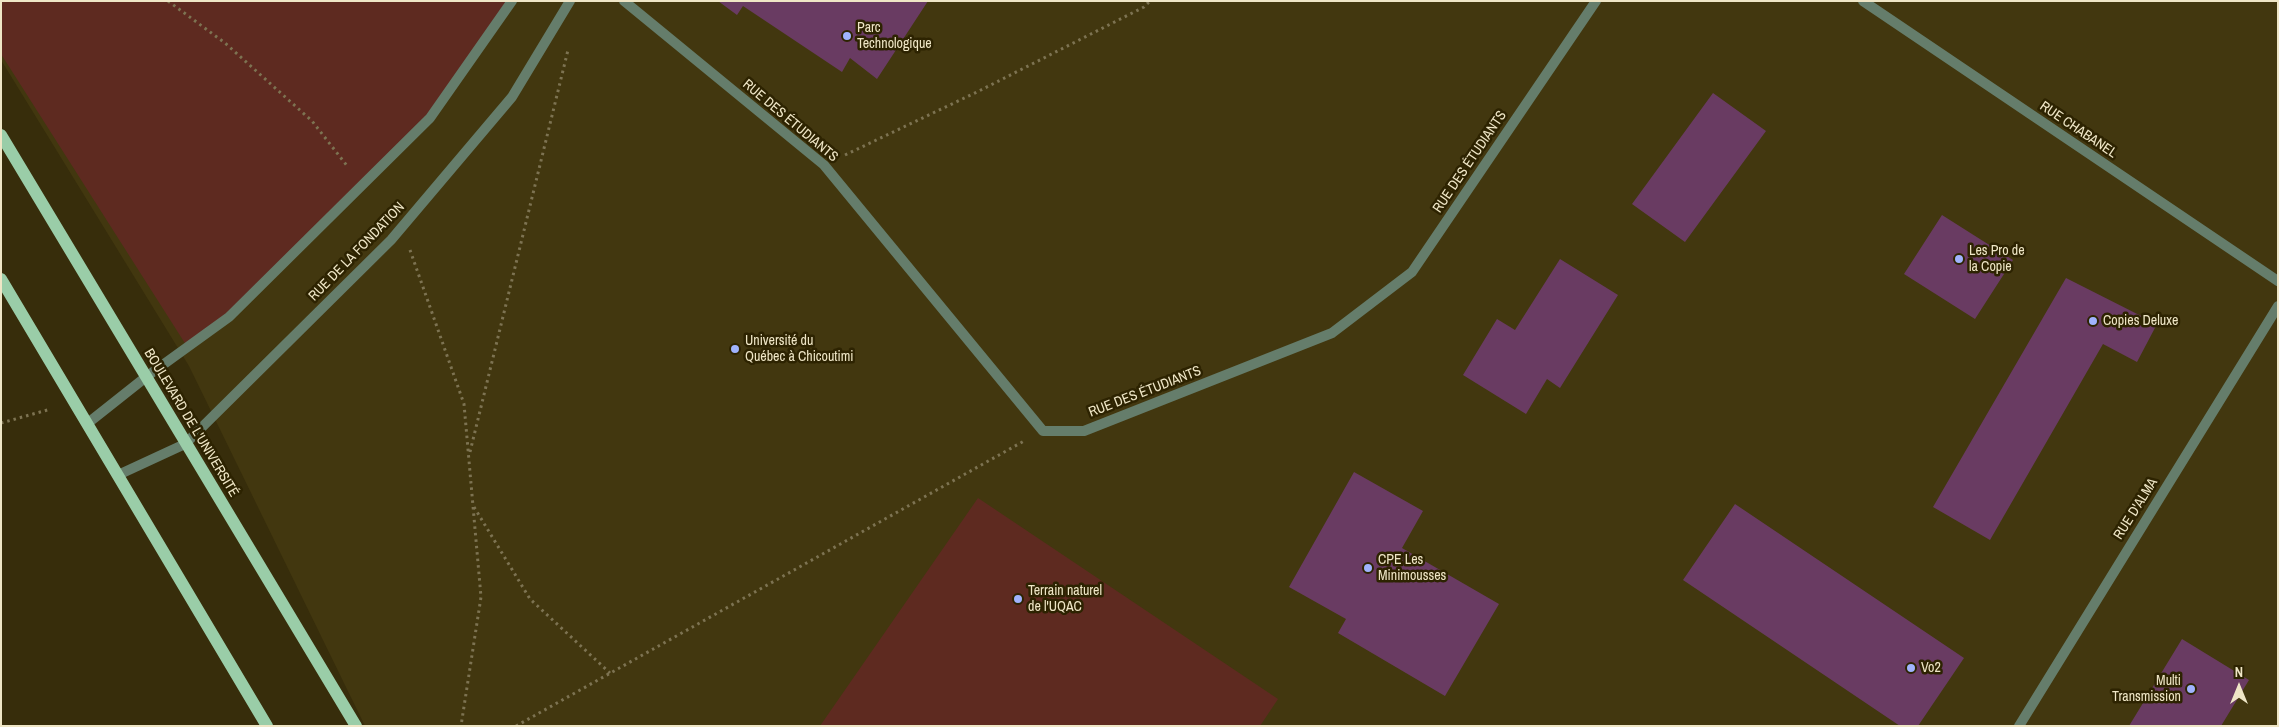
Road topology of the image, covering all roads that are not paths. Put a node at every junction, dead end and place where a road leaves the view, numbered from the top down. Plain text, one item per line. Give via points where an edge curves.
1 (512, 1) edge
2 (570, 1) edge
3 (624, 1) edge
4 (1596, 1) edge
5 (1863, 1) edge
6 (1, 135) edge
7 (1, 279) edge
8 (2278, 281) edge
9 (2278, 306) edge
10 (146, 377) junction
11 (88, 423) junction
12 (185, 444) junction
13 (118, 475) junction
14 (267, 726) edge
15 (356, 726) edge
16 (2018, 726) edge

1 - 10 street via 430,118 229,317
2 - 12 street, RUE DE LA FONDATION via 512,97 402,228
3 - 4 street, RUE DES ÉTUDIANTS via 824,164 1043,431 1084,431 1332,333 1412,272
5 - 8 street, RUE CHABANEL
6 - 10 main road, BOULEVARD DE L'UNIVERSITÉ
7 - 11 main road
9 - 16 street, RUE D'ALMA
10 - 11 street
10 - 12 main road, BOULEVARD DE L'UNIVERSITÉ
11 - 13 main road
12 - 13 street, RUE DE LA FONDATION
12 - 15 main road, BOULEVARD DE L'UNIVERSITÉ
13 - 14 main road

